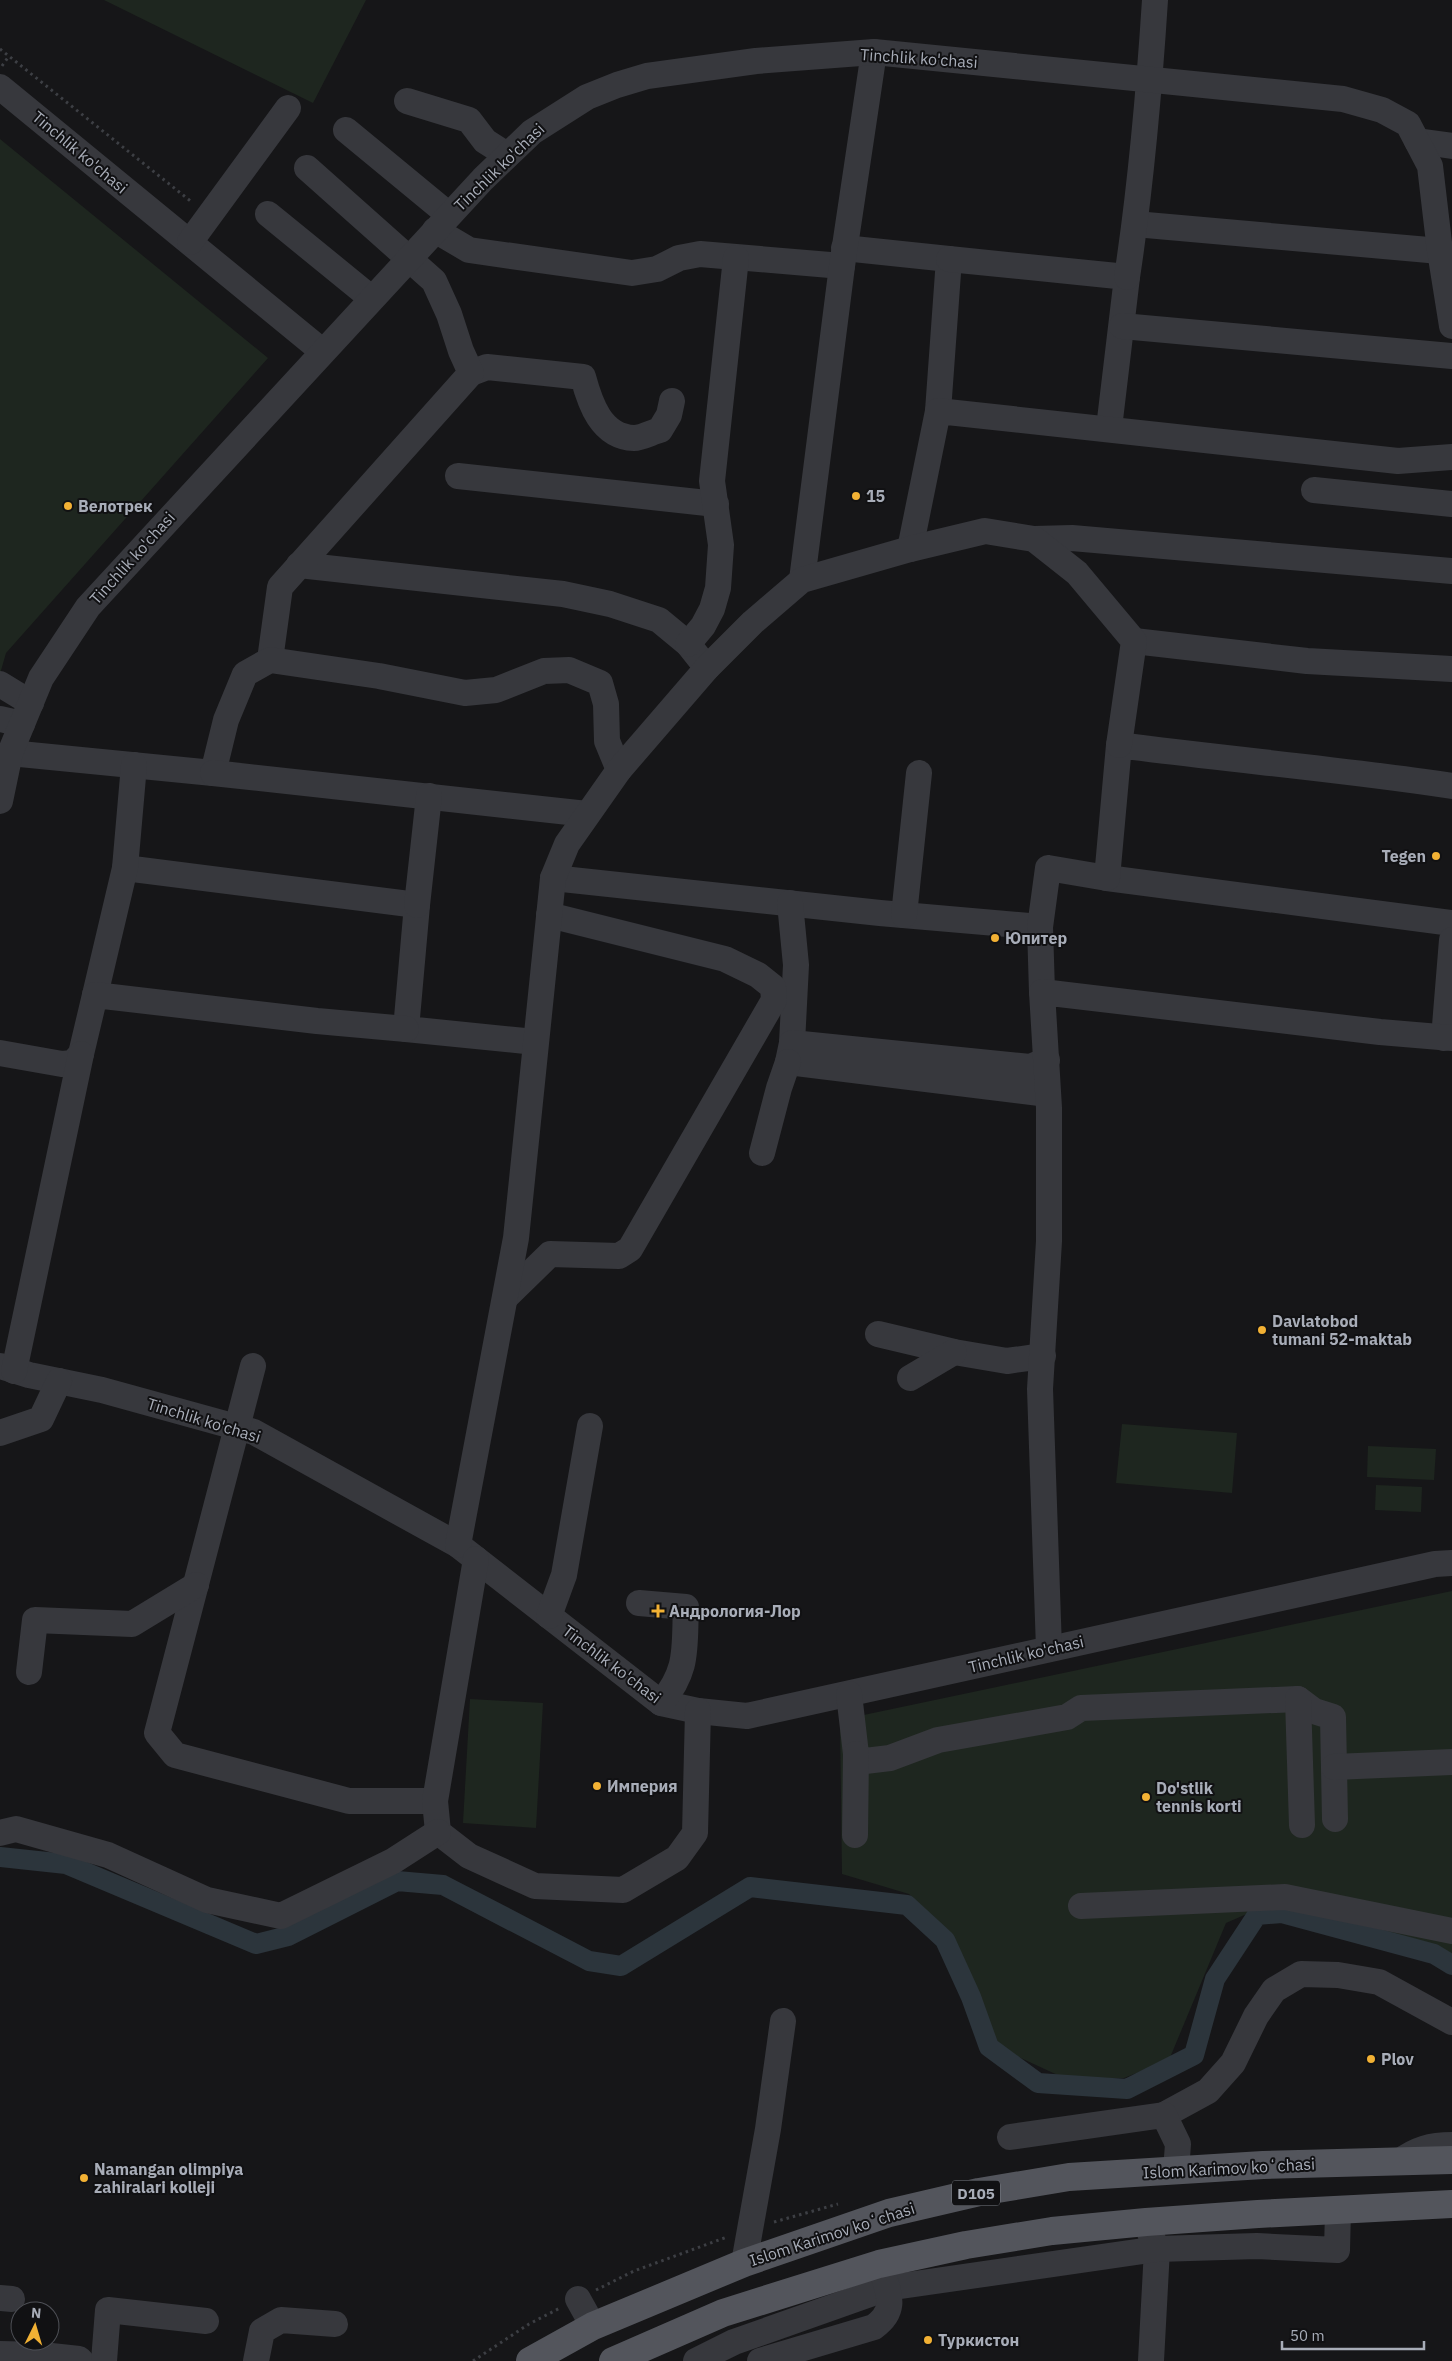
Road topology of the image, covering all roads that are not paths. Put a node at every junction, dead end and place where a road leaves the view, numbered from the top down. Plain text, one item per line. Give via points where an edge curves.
1 (1155, 0) edge
2 (874, 52) junction
3 (1150, 79) junction
4 (0, 87) edge
5 (407, 101) dead end
6 (288, 108) dead end
7 (346, 130) dead end
8 (1417, 141) junction
9 (1452, 146) edge
10 (507, 155) junction
11 (307, 168) dead end
12 (268, 214) dead end
13 (442, 223) junction
14 (1135, 224) junction
15 (190, 242) junction
16 (1440, 251) junction
17 (843, 257) junction
18 (410, 258) junction
19 (736, 258) junction
20 (949, 258) junction
21 (1127, 277) junction
22 (371, 298) junction
23 (1122, 326) junction
24 (1452, 326) edge
25 (322, 351) junction
26 (1452, 356) edge
27 (470, 373) junction
28 (672, 401) dead end
29 (938, 411) junction
30 (1110, 428) junction
31 (1452, 457) edge
32 (458, 476) dead end
33 (1314, 490) dead end
34 (716, 504) junction
35 (1452, 504) edge
36 (1034, 539) junction
37 (910, 549) junction
38 (299, 565) junction
39 (1452, 571) edge
40 (802, 580) junction
41 (1134, 641) junction
42 (688, 644) junction
43 (270, 660) junction
44 (707, 668) junction
45 (1452, 669) edge
46 (0, 684) edge
47 (18, 715) edge
48 (1119, 745) junction
49 (10, 754) junction
50 (134, 765) junction
51 (619, 770) junction
52 (919, 772) dead end
53 (212, 773) junction
54 (1452, 786) edge
55 (429, 796) junction
56 (0, 801) edge
57 (587, 814) junction
58 (125, 868) junction
59 (552, 878) junction
60 (1106, 878) junction
61 (790, 903) junction
62 (417, 905) junction
63 (549, 915) junction
64 (904, 915) junction
65 (1452, 923) edge
66 (1040, 927) junction
67 (1452, 940) edge
68 (1042, 992) junction
69 (95, 995) junction
70 (406, 1029) junction
71 (1448, 1038) edge
72 (535, 1042) junction
73 (790, 1052) junction
74 (0, 1053) edge
75 (81, 1054) junction
76 (1047, 1060) junction
77 (1048, 1094) junction
78 (762, 1153) dead end
79 (506, 1296) junction
80 (878, 1334) dead end
81 (954, 1352) junction
82 (1042, 1356) junction
83 (253, 1366) dead end
84 (7, 1368) edge
85 (910, 1378) dead end
86 (59, 1381) junction
87 (590, 1426) dead end
88 (238, 1428) junction
89 (0, 1433) edge
90 (467, 1552) junction
91 (1452, 1563) edge
92 (196, 1584) junction
93 (639, 1603) dead end
94 (549, 1616) junction
95 (1049, 1649) junction
96 (29, 1672) dead end
97 (849, 1694) junction
98 (1298, 1699) junction
99 (660, 1703) junction
100 (698, 1711) junction
101 (856, 1754) junction
102 (1452, 1762) edge
103 (1334, 1767) junction
104 (435, 1801) junction
105 (1335, 1819) dead end
106 (1302, 1825) dead end
107 (438, 1832) junction
108 (0, 1833) edge
109 (855, 1834) dead end
110 (1081, 1906) dead end
111 (1452, 1931) edge
112 (783, 2021) dead end
113 (1452, 2022) edge
114 (1164, 2115) junction
115 (1010, 2137) dead end
116 (1452, 2144) edge
117 (1452, 2160) edge
118 (1399, 2162) junction
119 (1176, 2171) junction
120 (1452, 2204) edge
121 (1338, 2210) junction
122 (1146, 2222) junction
123 (1157, 2249) junction
124 (744, 2263) junction
125 (883, 2276) junction
126 (578, 2299) dead end
127 (723, 2312) junction
128 (206, 2321) dead end
129 (335, 2324) dead end
130 (592, 2326) junction
131 (738, 2352) edge
132 (0, 2354) edge
133 (627, 2358) edge
134 (81, 2361) edge
135 (104, 2361) edge
136 (256, 2361) edge
137 (530, 2361) edge
138 (696, 2361) edge
139 (760, 2361) edge
140 (1151, 2361) edge

1 - 3 street
2 - 3 street, Tinchlik ko'chasi
2 - 10 street, Tinchlik ko'chasi via 648,76 587,97 532,132
2 - 17 street
3 - 8 street, Tinchlik ko'chasi via 1343,100 1382,110 1408,124
3 - 14 street
4 - 15 street, Tinchlik ko'chasi
5 - 10 street via 469,120 484,141
6 - 15 street
7 - 13 street
8 - 9 street
8 - 16 street, Tinchlik ko'chasi via 1430,166
10 - 13 street, Tinchlik ko'chasi
11 - 18 street
12 - 22 street
13 - 18 street, Tinchlik ko'chasi
13 - 19 street via 469,250 632,272 657,269 678,258 700,254
14 - 16 street
14 - 21 street
15 - 25 street, Tinchlik ko'chasi
16 - 24 street, Tinchlik ko'chasi
17 - 19 street
17 - 20 street
17 - 40 street
18 - 22 street, Tinchlik ko'chasi
18 - 27 street via 434,281
19 - 34 street via 712,481
20 - 21 street
20 - 29 street
21 - 23 street
22 - 25 street, Tinchlik ko'chasi
23 - 26 street
23 - 30 street
25 - 47 street, Tinchlik ko'chasi via 88,607
27 - 28 street via 487,367 583,377 589,399 601,421 616,434 635,438 660,430 669,415
27 - 38 street
29 - 30 street
29 - 37 street
30 - 31 street via 1398,461
32 - 34 street
33 - 35 street
34 - 42 street via 721,545 718,588 704,626
36 - 37 street via 985,531
36 - 39 street via 1072,538
36 - 41 street via 1077,573
37 - 40 street
38 - 42 street via 563,594 610,604 659,620
38 - 43 street via 280,587
40 - 44 street
41 - 45 street via 1307,661
41 - 48 street
42 - 44 street
43 - 51 street via 465,693 496,690 544,671 568,670 600,683 606,704 607,741
43 - 53 street via 245,674 226,720
44 - 51 street
46 - 47 street
47 - 49 street, Tinchlik ko'chasi
48 - 54 street via 1378,774
48 - 60 street
49 - 50 street
49 - 56 street, Tinchlik ko'chasi
50 - 53 street
50 - 58 street
51 - 57 street
52 - 64 street
53 - 55 street
55 - 57 street
55 - 62 street
57 - 59 street via 567,844
58 - 62 street
58 - 69 street
59 - 61 street
59 - 63 street
60 - 65 street
60 - 66 street via 1048,868
61 - 64 street
61 - 73 street via 796,965
62 - 70 street
63 - 72 street
63 - 79 street via 725,959 758,975 773,987 774,1000 630,1249 619,1256 550,1254
64 - 66 street
66 - 68 street
67 - 71 street
68 - 71 street
68 - 76 street
69 - 70 street
69 - 75 street
70 - 72 street
72 - 79 street via 516,1238
73 - 76 street via 1030,1067
73 - 77 street
73 - 78 street
74 - 75 street via 62,1064 73,1063
75 - 84 street
76 - 77 street
77 - 82 street via 1049,1242
79 - 90 street
80 - 81 street
81 - 82 street via 1007,1361
81 - 85 street
82 - 95 street via 1040,1389
83 - 88 street
84 - 86 street, Tinchlik ko'chasi
86 - 88 street, Tinchlik ko'chasi
86 - 89 street via 41,1419
87 - 94 street via 564,1575
88 - 90 street, Tinchlik ko'chasi via 254,1432
88 - 92 street
90 - 94 street, Tinchlik ko'chasi
90 - 104 street
91 - 95 street, Tinchlik ko'chasi
92 - 96 street via 132,1624 35,1620
92 - 104 street via 157,1733 174,1755 349,1801
93 - 99 street via 686,1607 683,1664 675,1686
94 - 99 street, Tinchlik ko'chasi
95 - 97 street, Tinchlik ko'chasi
97 - 100 street, Tinchlik ko'chasi via 748,1716
97 - 101 street
98 - 101 street via 1081,1708 1067,1717 938,1740 890,1758 864,1761
98 - 103 street via 1314,1711 1333,1717
98 - 106 street
99 - 100 street, Tinchlik ko'chasi
100 - 107 street via 695,1833 677,1858 623,1890 535,1886 469,1856
101 - 109 street
102 - 103 street
103 - 105 street
104 - 107 street
107 - 108 street via 393,1862 281,1916 207,1900 108,1855 16,1830
110 - 111 street via 1285,1897
112 - 124 street
113 - 114 street via 1379,1982 1338,1975 1301,1974 1274,1990 1256,2016 1233,2063 1208,2091
114 - 115 street
114 - 119 street via 1178,2144
116 - 118 street via 1413,2151
117 - 118 main road, Islom Karimov koʻchasi / D105
118 - 119 main road, Islom Karimov koʻchasi / D105
119 - 124 main road, Islom Karimov koʻchasi / D105 via 1069,2177 979,2192 889,2213
120 - 121 main road
121 - 122 main road
121 - 123 street via 1337,2250 1257,2246
122 - 123 street
122 - 125 main road via 1052,2231 966,2245
123 - 125 street
123 - 140 street
124 - 130 main road, Islom Karimov koʻchasi / D105
125 - 127 main road
125 - 131 street
125 - 139 street via 890,2304 886,2318 874,2327
126 - 130 street
127 - 131 street
127 - 133 main road
128 - 135 street via 108,2310
129 - 136 street via 281,2320 262,2331
130 - 137 main road, Islom Karimov koʻchasi / D105
131 - 138 street
132 - 134 street via 42,2355

